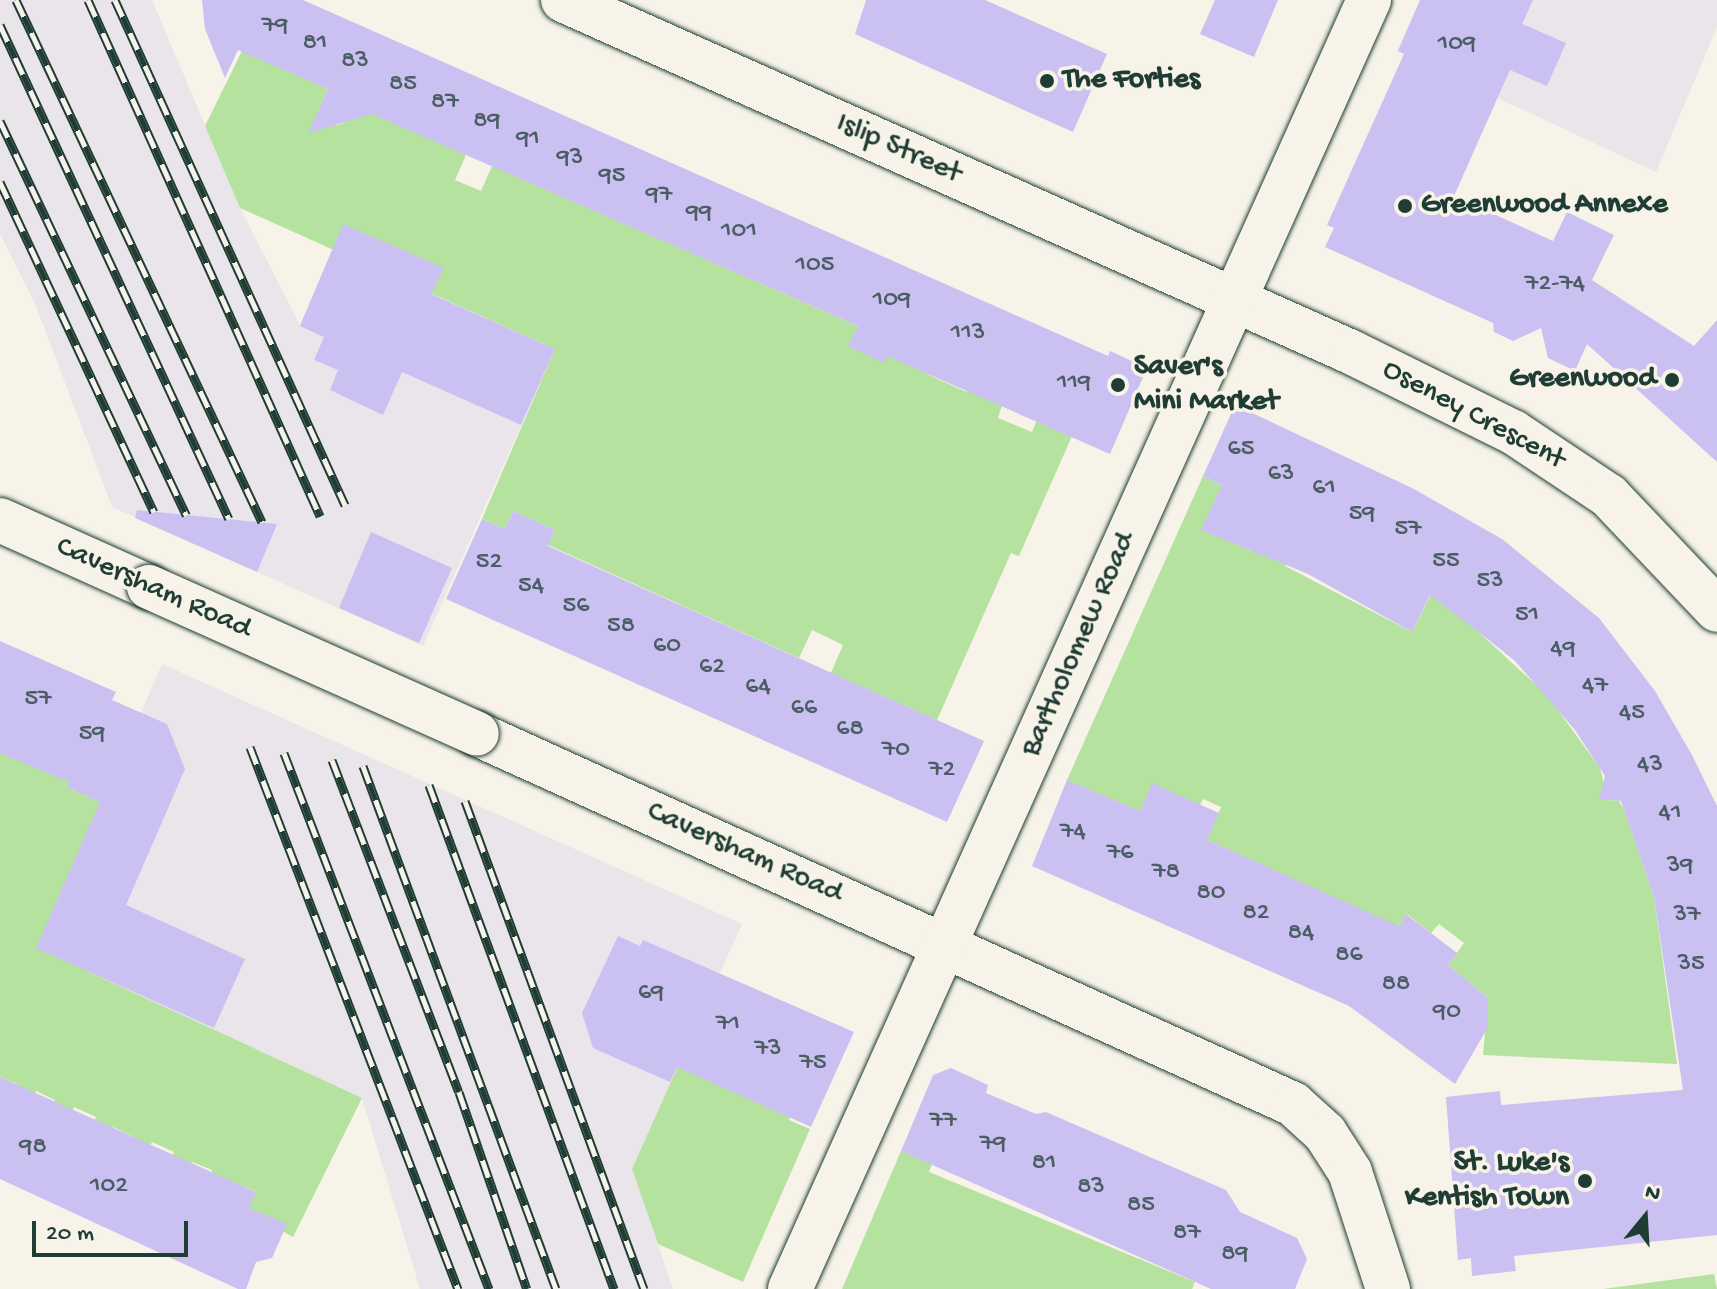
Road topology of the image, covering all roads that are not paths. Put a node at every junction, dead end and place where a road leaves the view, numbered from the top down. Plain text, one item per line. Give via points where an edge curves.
1 (563, 0) edge
2 (1369, 0) edge
3 (1232, 300) junction
4 (0, 520) edge
5 (1717, 610) edge
6 (945, 945) junction
7 (790, 1289) edge
8 (1388, 1289) edge

1 - 3 street, Islip Street
2 - 3 street, Bartholomew Road
3 - 5 street, Oseney Crescent via 1351,352 1544,451 1609,496
3 - 6 street, Bartholomew Road
4 - 6 street, Caversham Road, bridge
6 - 7 street, Bartholomew Road
6 - 8 street, Caversham Road via 1301,1110 1325,1133 1350,1172

